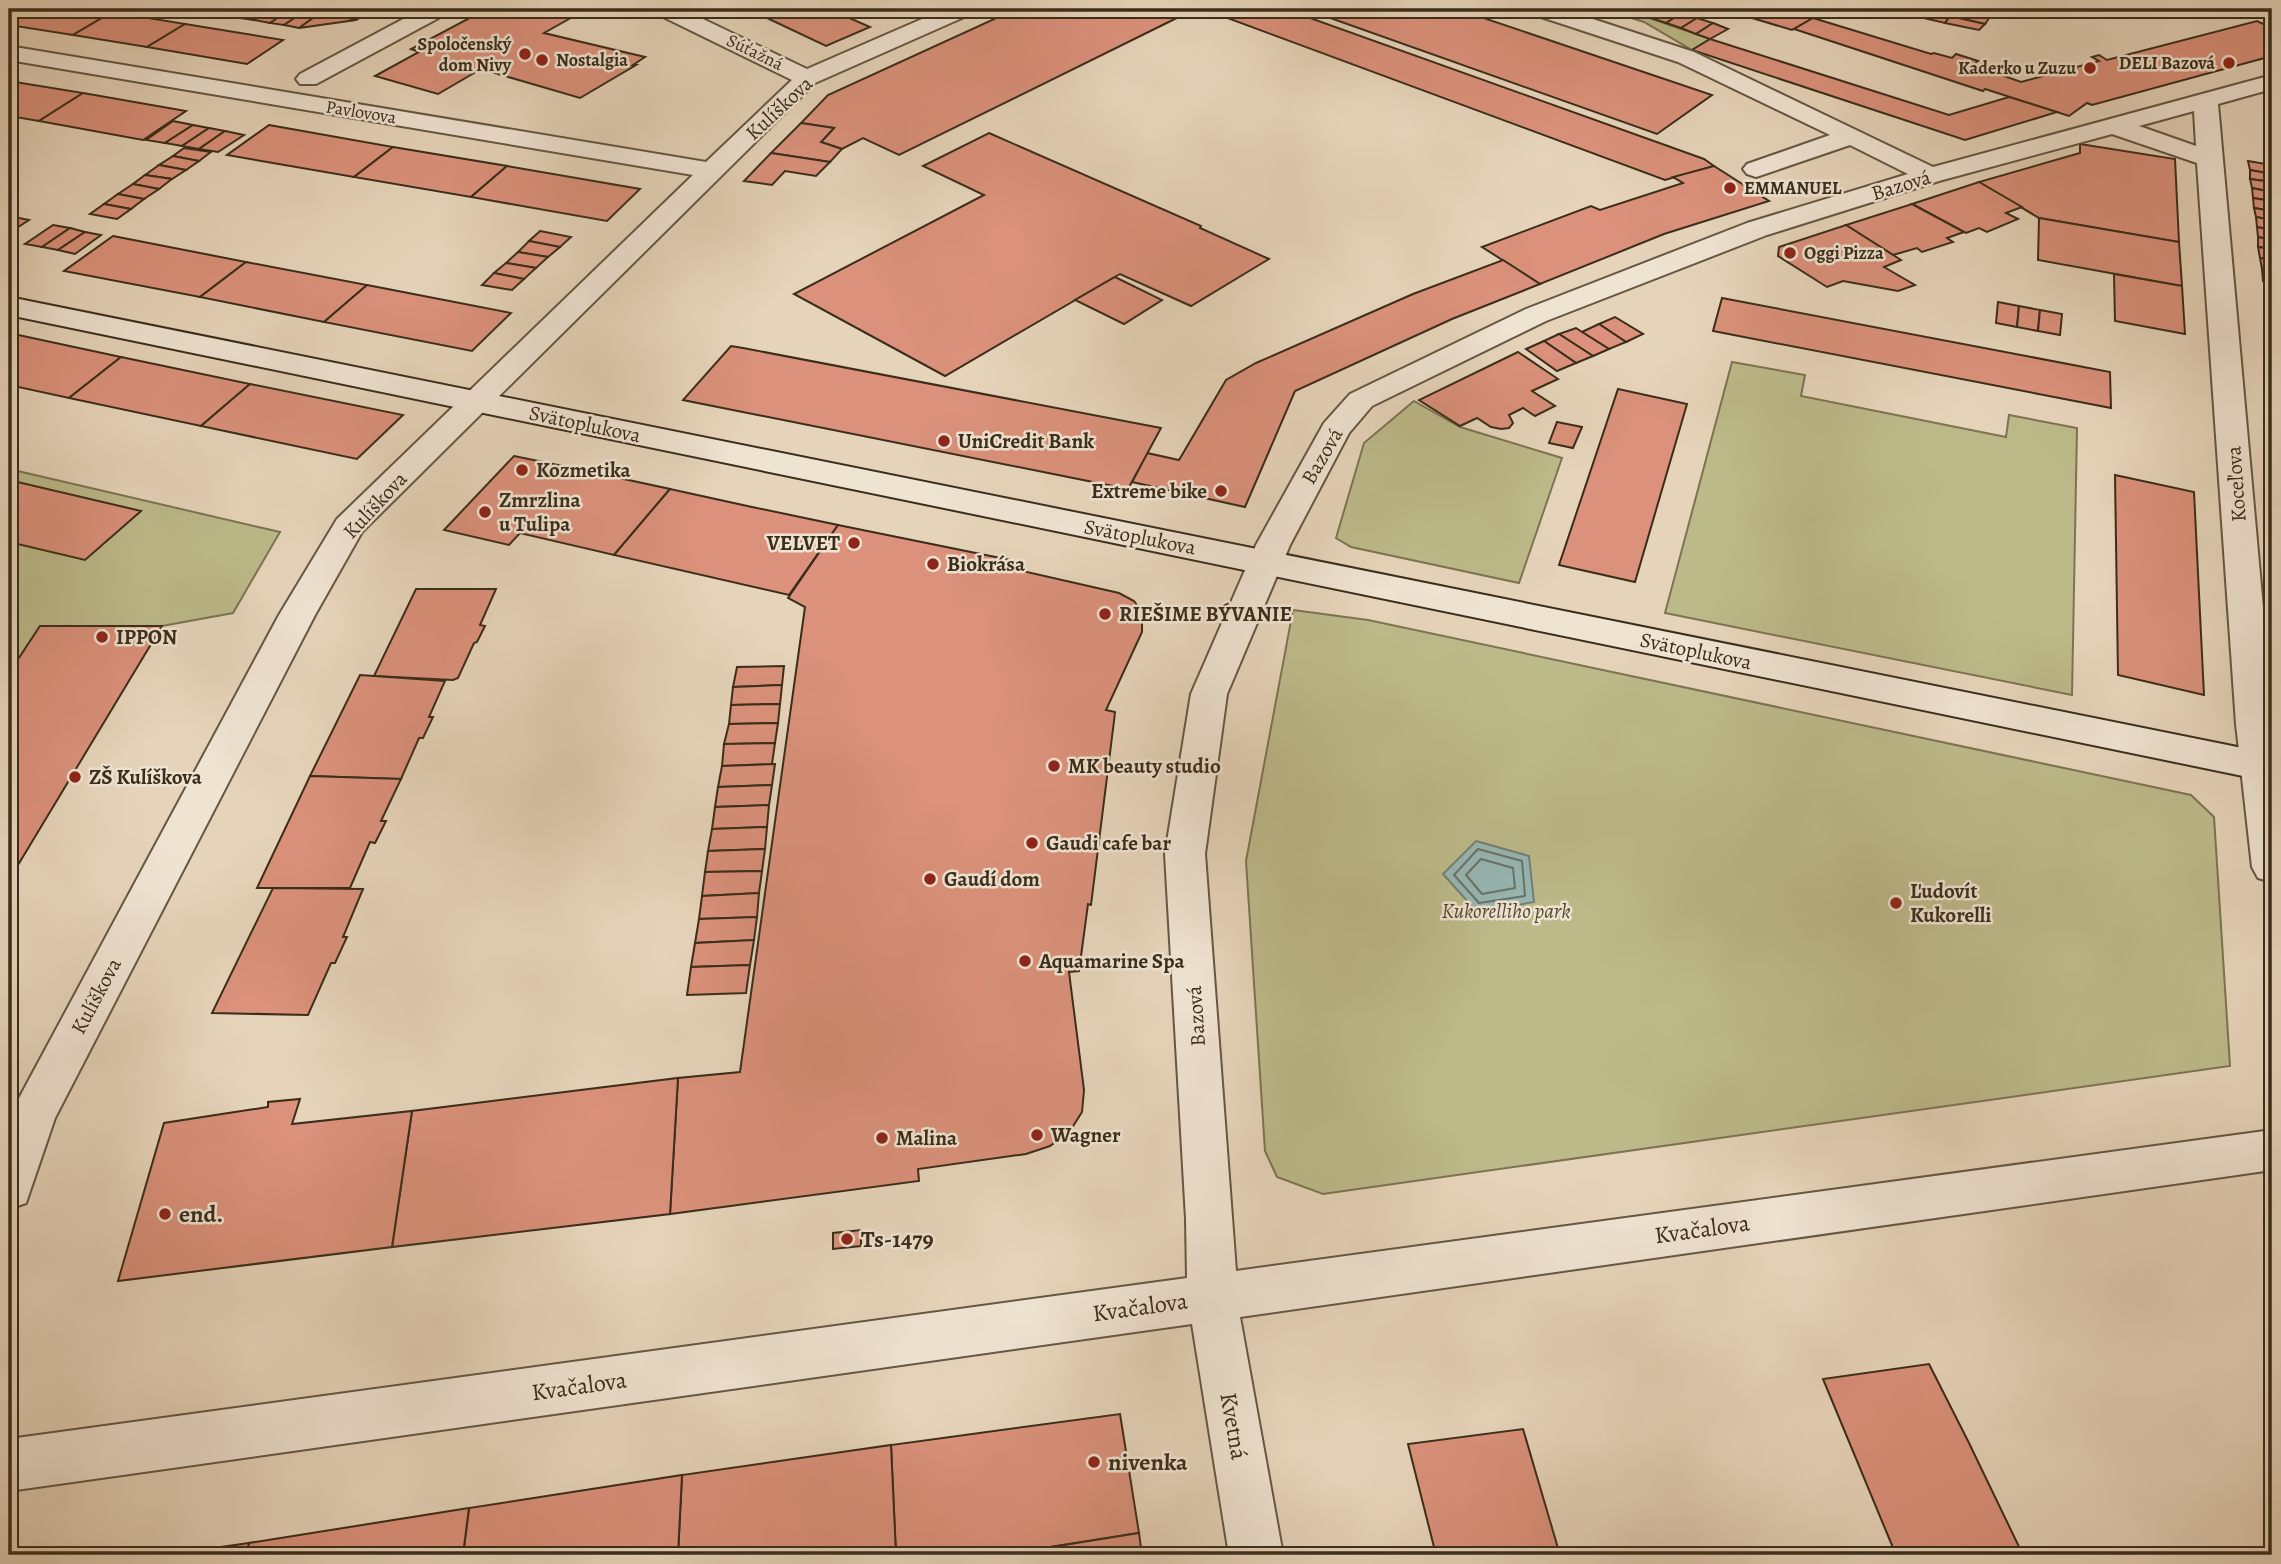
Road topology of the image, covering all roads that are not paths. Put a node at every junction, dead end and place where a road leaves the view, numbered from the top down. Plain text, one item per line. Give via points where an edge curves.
1 (438, 9) edge
2 (665, 9) edge
3 (963, 9) edge
4 (1539, 9) edge
5 (9, 53) edge
6 (807, 78) junction
7 (308, 79) dead end
8 (2272, 82) edge
9 (2205, 100) junction
10 (2111, 125) junction
11 (1852, 136) junction
12 (2210, 159) junction
13 (1756, 169) dead end
14 (714, 171) junction
15 (1930, 176) junction
16 (9, 306) edge
17 (477, 402) junction
18 (1266, 563) junction
19 (2266, 767) edge
20 (2272, 867) edge
21 (2272, 1150) edge
22 (9, 1188) edge
23 (1212, 1297) junction
24 (9, 1465) edge
25 (1256, 1555) edge

1 - 7 street
2 - 6 street, Súťažná
3 - 6 street, Kulíškova
4 - 11 street via 1686,57
5 - 14 street, Pavlovova
6 - 14 street, Kulíškova
8 - 9 street, Bazová
9 - 10 street, Bazová
9 - 12 street, Koceľova
10 - 12 street
10 - 15 street, Bazová
11 - 13 street
11 - 15 street
12 - 19 street, Koceľova
14 - 17 street, Kulíškova
15 - 18 street, Bazová via 1757,229 1629,277 1536,315 1361,400 1335,430
16 - 17 street, Svätoplukova
17 - 18 street, Svätoplukova
17 - 22 street, Kulíškova via 349,526 297,615 38,1105
18 - 19 street, Svätoplukova
18 - 23 street, Bazová via 1209,694 1185,853
19 - 20 street, Koceľova
21 - 23 street, Kvačalova
23 - 24 street, Kvačalova
23 - 25 street, Kvetná

